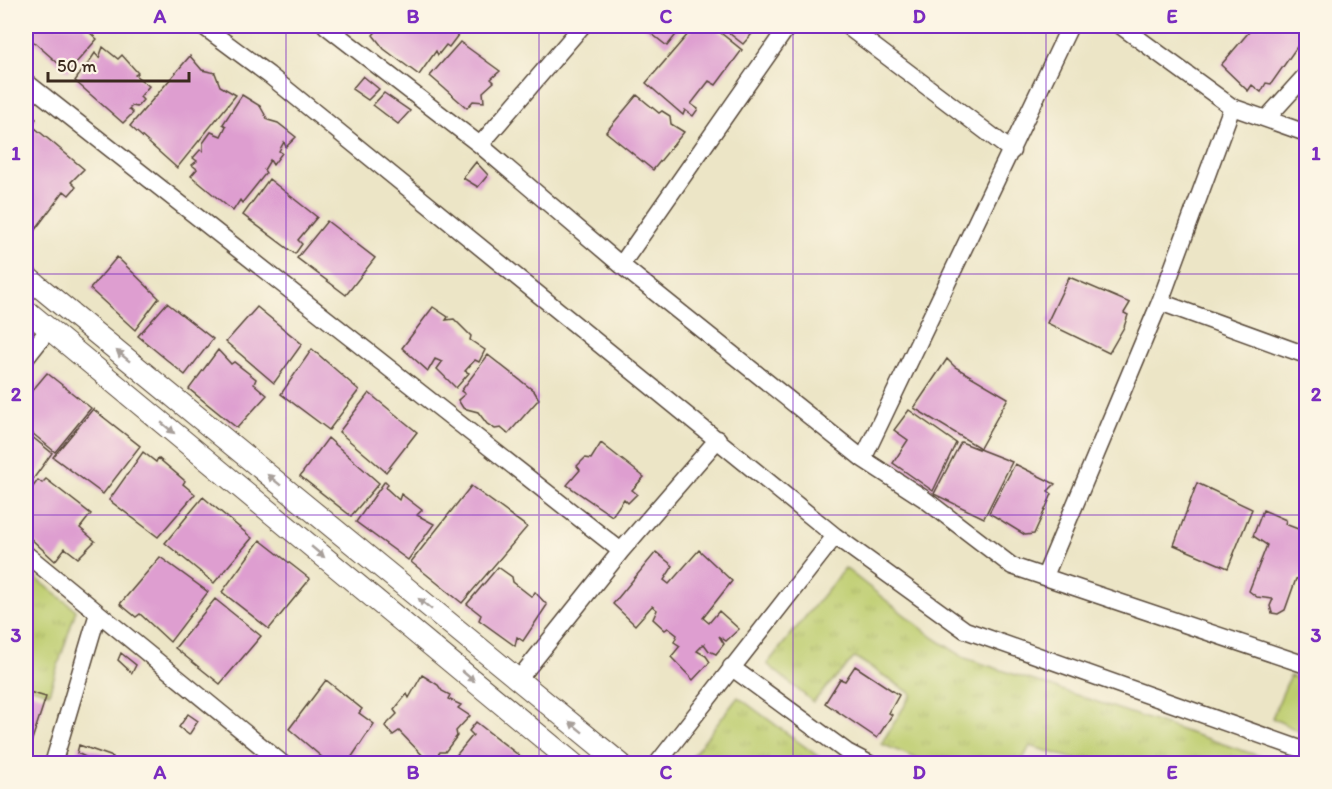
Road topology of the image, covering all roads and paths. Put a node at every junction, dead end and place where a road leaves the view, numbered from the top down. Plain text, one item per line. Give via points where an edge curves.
1 (202, 26) edge
2 (582, 26) edge
3 (788, 26) edge
4 (847, 26) edge
5 (1070, 26) edge
6 (1121, 26) edge
7 (330, 27) edge
8 (1306, 75) edge
9 (26, 82) edge
10 (1232, 107) junction
11 (1266, 119) junction
12 (1306, 133) edge
13 (480, 145) junction
14 (1012, 151) junction
15 (621, 265) junction
16 (26, 276) edge
17 (1160, 302) junction
18 (26, 310) edge
19 (49, 329) junction
20 (1306, 355) edge
21 (26, 358) edge
22 (718, 439) junction
23 (863, 459) junction
24 (835, 536) junction
25 (621, 551) junction
26 (26, 554) edge
27 (1045, 576) junction
28 (98, 613) junction
29 (1306, 665) edge
30 (731, 667) junction
31 (518, 681) junction
32 (1306, 751) edge
33 (53, 764) edge
34 (283, 764) edge
35 (574, 764) edge
36 (621, 764) edge
37 (657, 764) edge
38 (870, 764) edge

1 - 22 street via 269,75
2 - 13 street
3 - 15 street
4 - 14 street
5 - 14 street
6 - 10 street
7 - 13 street
8 - 11 street
9 - 25 street
10 - 11 street
10 - 17 street
11 - 12 street
13 - 15 street
14 - 23 street
15 - 23 street
31 -> 16 street
17 - 20 street
17 - 27 street
18 - 19 street
19 - 21 street
19 -> 35 street
22 - 24 street
22 - 25 street
23 - 27 street via 1012,566
24 - 30 street
24 - 32 street via 965,630
25 - 31 street
26 - 28 street
27 - 29 street
28 - 33 street
28 - 34 street
30 - 37 street
30 - 38 street
36 -> 31 street

